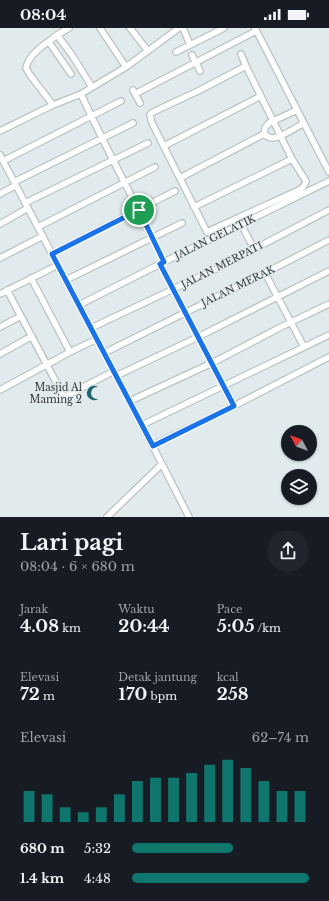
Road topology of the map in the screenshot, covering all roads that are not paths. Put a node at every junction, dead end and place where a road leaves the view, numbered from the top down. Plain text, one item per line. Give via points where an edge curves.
1 (69, 28) edge
2 (100, 28) edge
3 (130, 28) edge
4 (178, 28) edge
5 (183, 28) edge
6 (224, 28) edge
7 (255, 29) edge
8 (214, 30) edge
9 (57, 35) junction
10 (49, 42) junction
11 (190, 45) junction
12 (148, 52) junction
13 (176, 52) dead end
14 (241, 54) dead end
15 (192, 55) dead end
16 (196, 62) junction
17 (246, 66) junction
18 (126, 67) junction
19 (200, 71) dead end
20 (71, 74) dead end
21 (92, 87) junction
22 (81, 94) junction
23 (261, 96) junction
24 (122, 101) dead end
25 (140, 103) dead end
26 (53, 105) junction
27 (297, 110) junction
28 (91, 116) junction
29 (274, 121) junction
30 (133, 123) dead end
31 (304, 123) junction
32 (0, 131) edge
33 (264, 134) junction
34 (281, 136) junction
35 (102, 138) junction
36 (148, 143) dead end
37 (164, 146) junction
38 (292, 159) junction
39 (113, 160) junction
40 (2, 162) edge
41 (155, 168) dead end
42 (329, 172) edge
43 (180, 178) junction
44 (329, 181) edge
45 (125, 182) junction
46 (15, 183) junction
47 (175, 191) dead end
48 (0, 194) edge
49 (27, 206) junction
50 (194, 207) junction
51 (139, 210) junction
52 (329, 210) edge
53 (182, 223) dead end
54 (0, 224) edge
55 (241, 224) junction
56 (38, 227) junction
57 (43, 236) junction
58 (152, 238) junction
59 (329, 240) edge
60 (254, 249) junction
61 (52, 254) junction
62 (0, 258) edge
63 (162, 263) junction
64 (58, 265) junction
65 (329, 271) edge
66 (265, 273) junction
67 (31, 278) junction
68 (66, 280) junction
69 (7, 290) junction
70 (173, 290) junction
71 (0, 294) edge
72 (278, 297) junction
73 (329, 304) edge
74 (79, 305) junction
75 (185, 313) junction
76 (21, 316) junction
77 (291, 322) junction
78 (0, 327) edge
79 (91, 328) junction
80 (329, 335) edge
81 (32, 336) junction
82 (198, 337) junction
83 (97, 339) junction
84 (304, 347) junction
85 (70, 352) junction
86 (104, 352) junction
87 (0, 354) edge
88 (329, 357) edge
89 (212, 363) junction
90 (47, 365) junction
91 (115, 374) junction
92 (224, 385) junction
93 (0, 390) edge
94 (130, 401) junction
95 (234, 406) junction
96 (142, 425) junction
97 (153, 446) junction
98 (162, 464) junction
99 (107, 517) edge
100 (189, 517) edge

1 - 9 street
2 - 18 street
3 - 12 street
4 - 12 street
5 - 11 street
6 - 8 street
7 - 16 street
7 - 27 street
8 - 11 street
9 - 10 street
9 - 21 street
10 - 20 street
10 - 26 street via 29,59 26,68
11 - 13 street
12 - 18 street
14 - 17 street
15 - 16 street
16 - 19 street
16 - 25 street via 134,92
17 - 23 street
17 - 37 street via 151,113 150,118
18 - 21 street
21 - 22 street
22 - 26 street
22 - 28 street
23 - 29 street
23 - 37 street
24 - 28 street
26 - 32 street
27 - 29 street
27 - 31 street
28 - 35 street
28 - 40 street
29 - 33 street via 267,125
29 - 34 street
30 - 35 street
31 - 34 street
31 - 42 street
33 - 34 street via 274,139
33 - 43 street
34 - 38 street
35 - 39 street
35 - 46 street
36 - 39 street
37 - 43 street
38 - 50 street
38 - 50 street via 306,181 299,190 208,232 205,231
39 - 45 street
39 - 49 street
40 - 46 street
41 - 45 street
43 - 50 street
44 - 55 street, JALAN GELATIK
45 - 51 street
45 - 56 street
46 - 48 street
46 - 49 street
47 - 51 street
49 - 54 street
49 - 56 street
51 - 58 street
51 - 61 street
52 - 60 street, JALAN MERPATI
53 - 58 street
55 - 60 street
55 - 63 street, JALAN GELATIK
56 - 57 street
57 - 61 street
57 - 62 street
58 - 63 street
58 - 68 street
59 - 66 street, JALAN MERAK
60 - 70 street, JALAN MERPATI
61 - 64 street
63 - 70 street
63 - 74 street, JALAN GELATIK
64 - 67 street
64 - 68 street
65 - 72 street
66 - 72 street
66 - 75 street, JALAN MERAK
67 - 69 street
67 - 85 street
68 - 74 street
69 - 71 street
69 - 76 street
70 - 75 street
70 - 79 street, JALAN MERPATI
72 - 77 street
72 - 82 street
73 - 77 street
74 - 79 street
75 - 82 street
75 - 86 street, JALAN MERAK
76 - 78 street
76 - 81 street
77 - 84 street
77 - 89 street
79 - 83 street
80 - 84 street
81 - 87 street
81 - 90 street
82 - 89 street
82 - 91 street
83 - 85 street
83 - 86 street
84 - 92 street
85 - 90 street
86 - 91 street
88 - 95 street
89 - 92 street
89 - 94 street
90 - 91 street via 64,397
90 - 93 street
91 - 94 street
92 - 95 street
92 - 96 street
94 - 96 street
95 - 97 street
96 - 97 street
97 - 98 street
98 - 99 street
98 - 100 street

